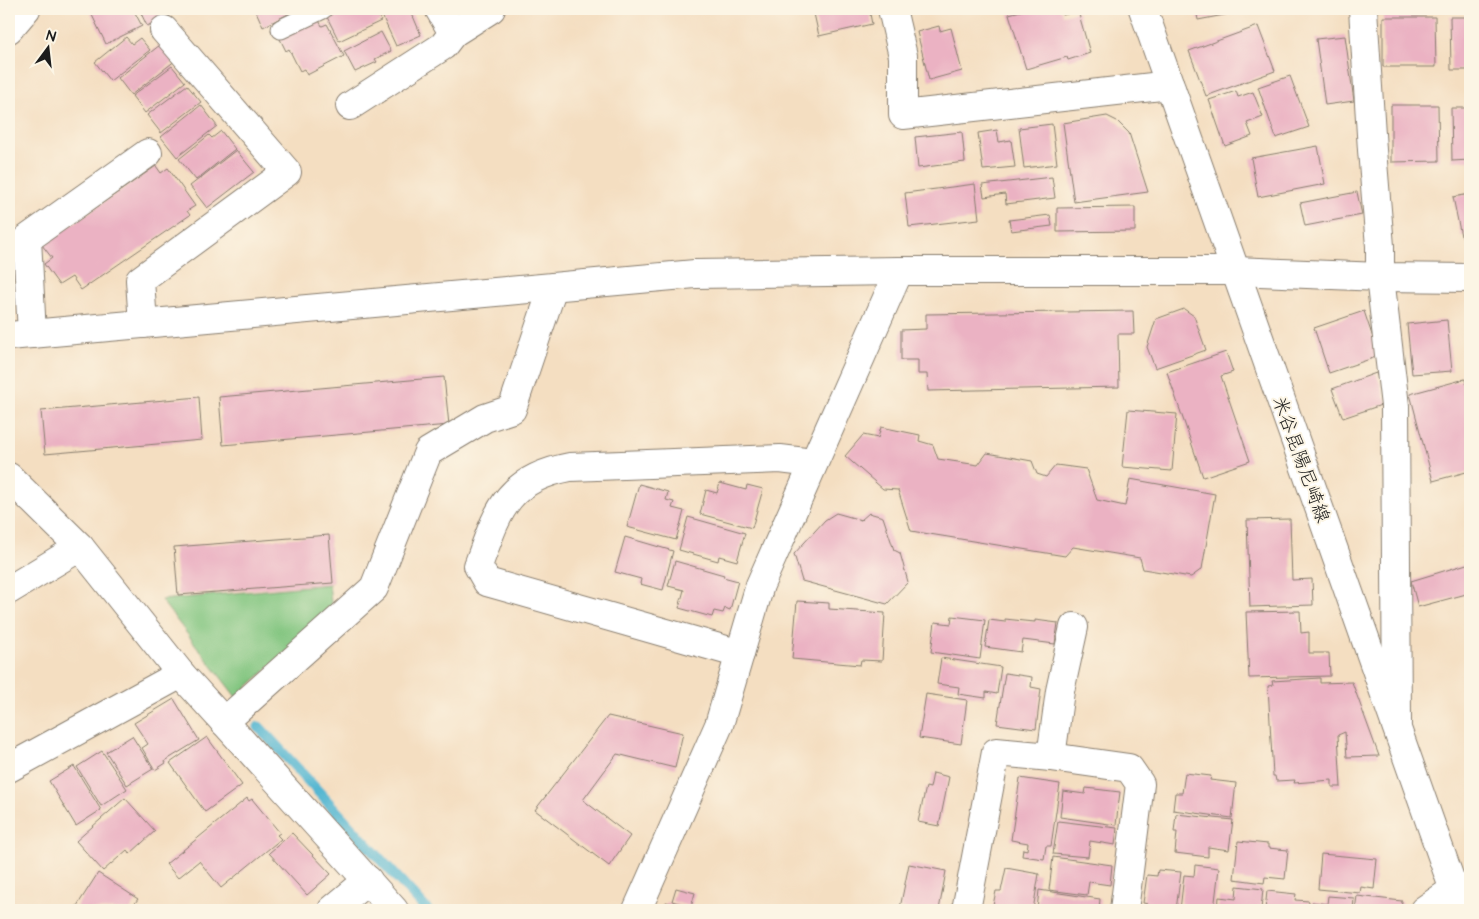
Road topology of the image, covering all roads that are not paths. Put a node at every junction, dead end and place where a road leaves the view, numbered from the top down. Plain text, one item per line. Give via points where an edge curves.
1 (26, 9) edge
2 (323, 9) edge
3 (439, 9) edge
4 (491, 9) edge
5 (892, 9) edge
6 (1143, 9) edge
7 (1364, 9) edge
8 (9, 29) edge
9 (282, 29) dead end
10 (164, 30) dead end
11 (454, 33) junction
12 (1170, 85) junction
13 (350, 106) dead end
14 (148, 153) dead end
15 (899, 271) junction
16 (1235, 271) junction
17 (1380, 277) junction
18 (1470, 278) edge
19 (553, 287) junction
20 (143, 324) junction
21 (20, 335) edge
22 (813, 463) junction
23 (9, 477) edge
24 (80, 547) junction
25 (9, 590) edge
26 (1074, 627) dead end
27 (740, 654) junction
28 (181, 674) junction
29 (224, 722) junction
30 (1397, 725) junction
31 (1051, 757) junction
32 (9, 768) edge
33 (368, 880) junction
34 (1462, 895) edge
35 (332, 910) edge
36 (394, 910) edge
37 (637, 910) edge
38 (966, 910) edge
39 (1124, 910) edge
40 (1424, 910) edge

1 - 8 street
2 - 9 lane
3 - 11 street
4 - 11 street
5 - 12 street via 902,56 903,115
6 - 12 street, 米谷昆陽尼崎線
7 - 17 street
10 - 20 street via 287,172 140,280
11 - 13 street via 443,46
12 - 16 street, 米谷昆陽尼崎線
14 - 21 street via 27,239
15 - 16 street
15 - 19 street via 695,274
15 - 22 street
16 - 17 street
16 - 30 street, 米谷昆陽尼崎線
17 - 18 street
17 - 30 street via 1395,406
19 - 20 street
19 - 29 street via 512,409 485,418 428,452 374,588
20 - 21 street
22 - 27 street via 760,586
22 - 27 street via 780,459 564,468 526,483 508,499 495,519 478,566 487,582
23 - 24 street
24 - 25 street
24 - 28 street
26 - 31 street
27 - 37 street via 719,725
28 - 29 street
28 - 32 street
29 - 33 street
30 - 34 street, 米谷昆陽尼崎線
31 - 38 street via 996,752
31 - 39 street via 1129,768 1140,784
33 - 35 street
33 - 36 street
34 - 40 street

